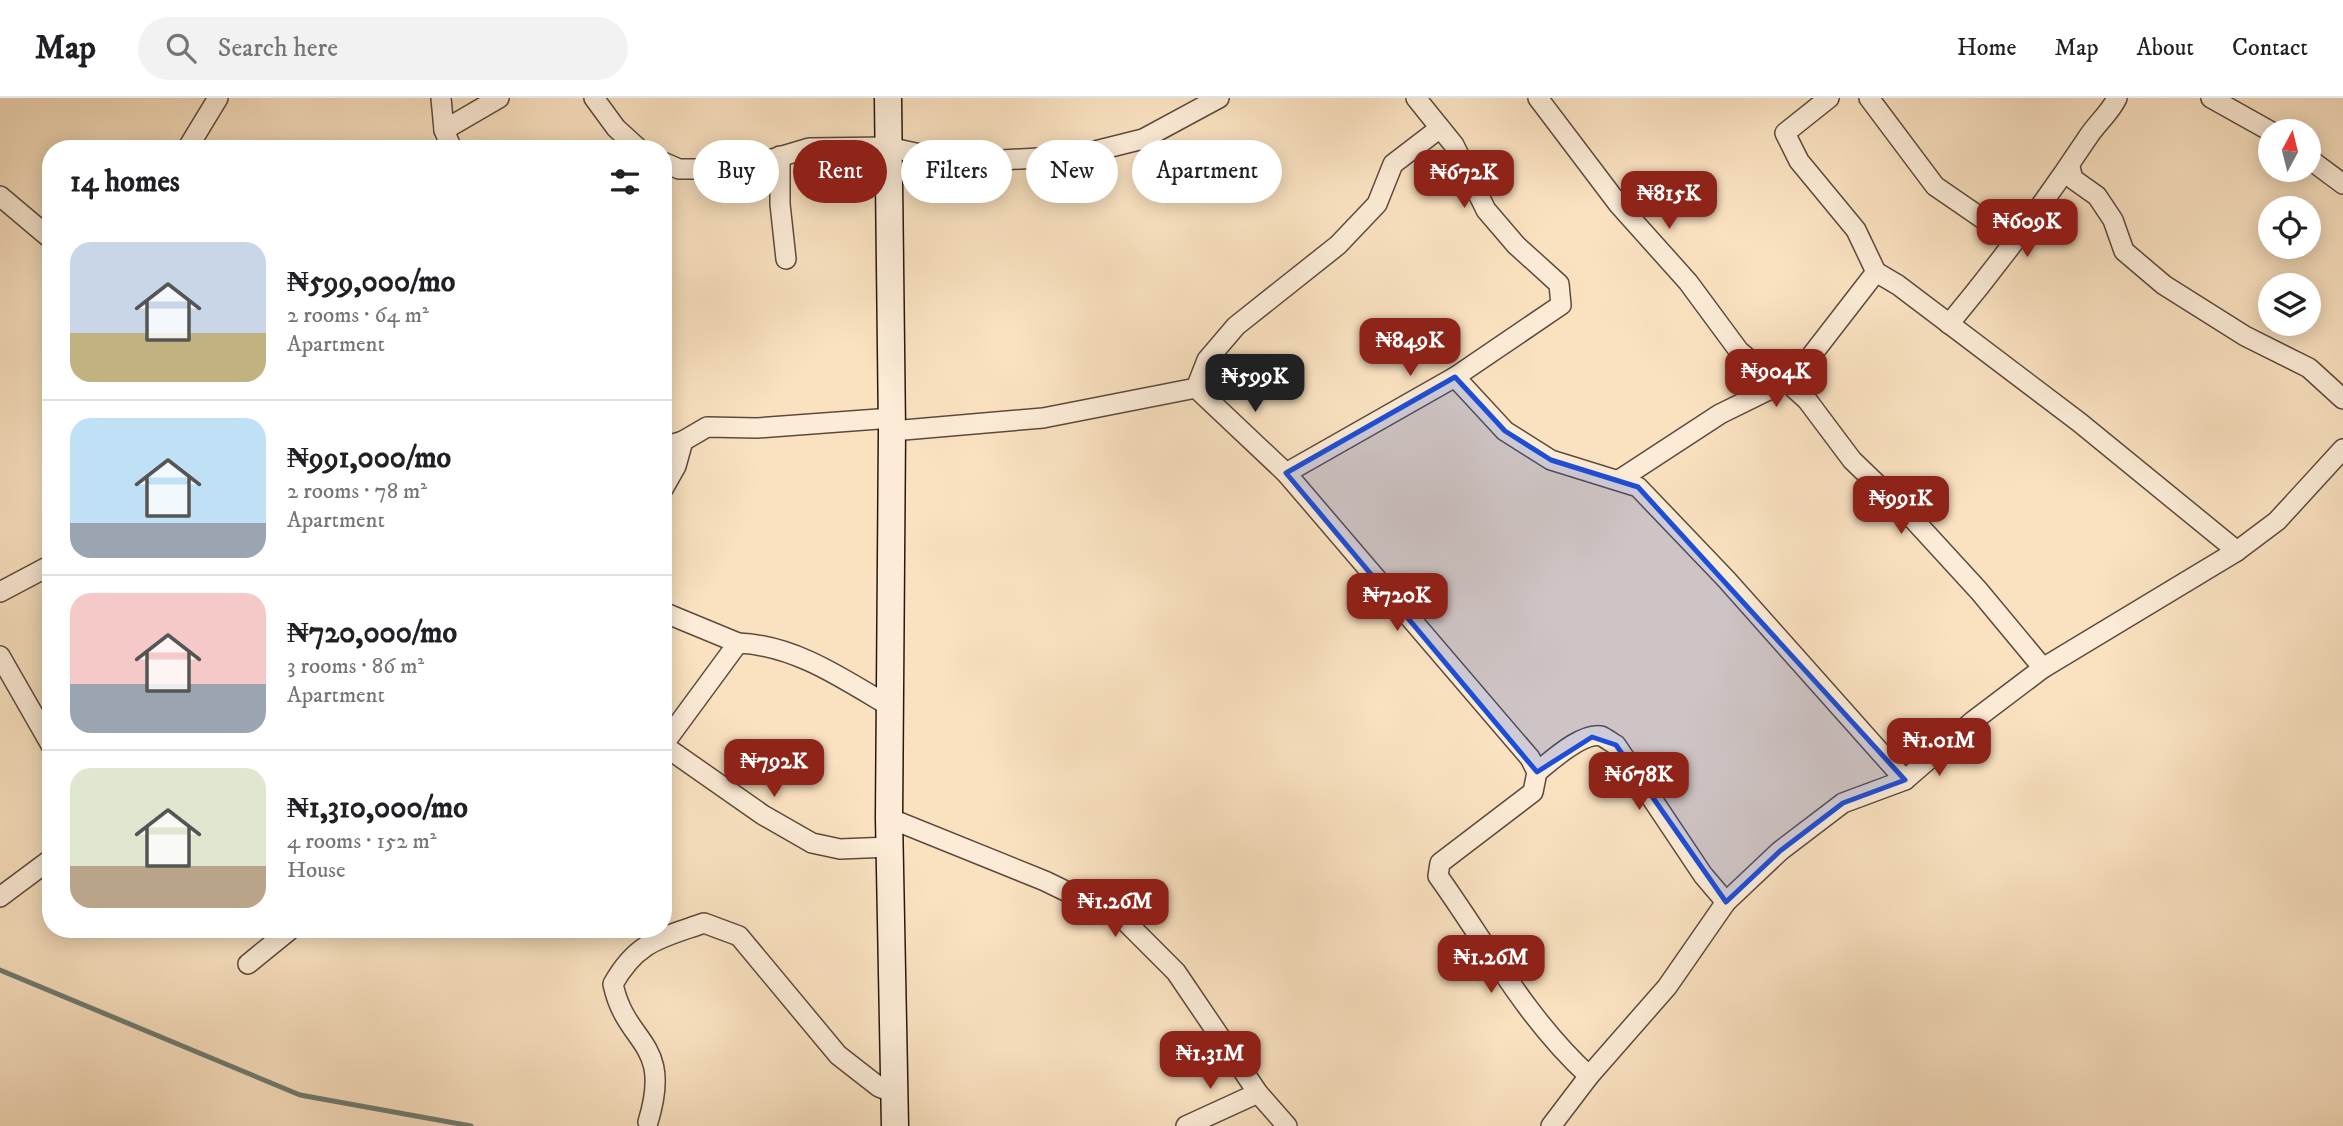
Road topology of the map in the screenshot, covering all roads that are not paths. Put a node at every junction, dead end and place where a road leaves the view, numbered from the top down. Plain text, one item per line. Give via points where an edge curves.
1 (218, 98) edge
2 (441, 98) edge
3 (499, 98) edge
4 (594, 98) edge
5 (888, 98) edge
6 (1219, 98) edge
7 (1416, 98) edge
8 (1538, 98) edge
9 (1829, 98) edge
10 (1869, 98) edge
11 (2117, 98) edge
12 (2211, 98) edge
13 (2245, 105) edge
14 (2258, 119) edge
15 (1440, 128) junction
16 (444, 130) junction
17 (192, 140) edge
18 (448, 140) edge
19 (629, 140) edge
20 (888, 147) junction
21 (780, 156) junction
22 (672, 166) edge
23 (2070, 167) junction
24 (2321, 168) edge
25 (2343, 184) edge
26 (0, 196) edge
27 (42, 231) edge
28 (2015, 241) junction
29 (786, 258) dead end
30 (1877, 272) junction
31 (1949, 324) junction
32 (1455, 377) junction
33 (1782, 383) junction
34 (1196, 387) junction
35 (2343, 399) edge
36 (892, 425) junction
37 (683, 440) junction
38 (672, 444) edge
39 (2339, 459) edge
40 (672, 473) edge
41 (1286, 473) junction
42 (1619, 480) junction
43 (2237, 551) junction
44 (42, 570) edge
45 (0, 592) edge
46 (672, 616) edge
47 (738, 643) junction
48 (0, 656) edge
49 (2043, 668) junction
50 (889, 706) junction
51 (42, 729) edge
52 (672, 733) edge
53 (672, 751) edge
54 (1537, 772) junction
55 (1905, 780) junction
56 (889, 818) junction
57 (890, 847) junction
58 (42, 866) edge
59 (0, 897) edge
60 (1726, 902) junction
61 (672, 934) edge
62 (276, 938) edge
63 (662, 938) edge
64 (248, 964) dead end
65 (1590, 1076) junction
66 (894, 1093) junction
67 (1258, 1093) junction
68 (648, 1122) dead end
69 (895, 1126) edge
70 (1186, 1126) edge
71 (1287, 1126) edge
72 (1552, 1126) edge

1 - 17 street
2 - 16 street
3 - 16 street
4 - 19 street
5 - 20 main road
6 - 20 street via 1143,139 1075,156 934,157
7 - 15 street
8 - 33 street via 1739,351
9 - 30 street via 1785,133 1799,161 1856,230
10 - 28 street via 1936,186
11 - 23 street
12 - 13 street
13 - 14 street
15 - 32 street via 1454,145 1486,211 1559,284 1562,297 1561,305
15 - 34 street via 1393,164 1377,204 1338,245 1236,326 1207,360
16 - 18 street
20 - 21 street via 809,148
20 - 36 main road
21 - 22 street via 725,169
21 - 29 street
23 - 28 street
23 - 35 street via 2073,179 2097,196 2113,220 2124,251 2164,285 2245,337 2309,368
24 - 25 street
26 - 27 street
28 - 31 street
30 - 31 street
30 - 33 street via 1804,365
31 - 43 street
32 - 41 street
32 - 42 street via 1505,431 1551,460
33 - 42 street via 1720,414
33 - 49 street via 1807,400 1852,460 1913,519
34 - 36 street via 1042,418
34 - 41 street
36 - 37 street via 707,427
36 - 50 main road
37 - 38 street
37 - 40 street
39 - 43 street via 2277,522
41 - 54 street via 1521,747
42 - 55 street via 1647,496
43 - 49 street
44 - 45 street
46 - 47 street
47 - 50 street via 764,644 818,664
47 - 52 street
48 - 51 street
49 - 55 street
50 - 56 main road
53 - 57 street via 812,843 840,849
54 - 60 street via 1573,744 1592,737 1601,736 1616,745
54 - 65 street via 1533,792 1440,863 1438,876 1512,989 1562,1051
55 - 60 street via 1843,803 1780,850
56 - 57 main road
56 - 67 street via 1045,881 1124,919 1176,972
57 - 66 main road
58 - 59 street
60 - 65 street via 1667,986
61 - 66 street via 704,923 739,936 838,1055
62 - 64 street
63 - 68 street via 645,944 621,968 613,984 616,998 651,1052 656,1095
65 - 72 street
66 - 69 main road
67 - 70 street
67 - 71 street

